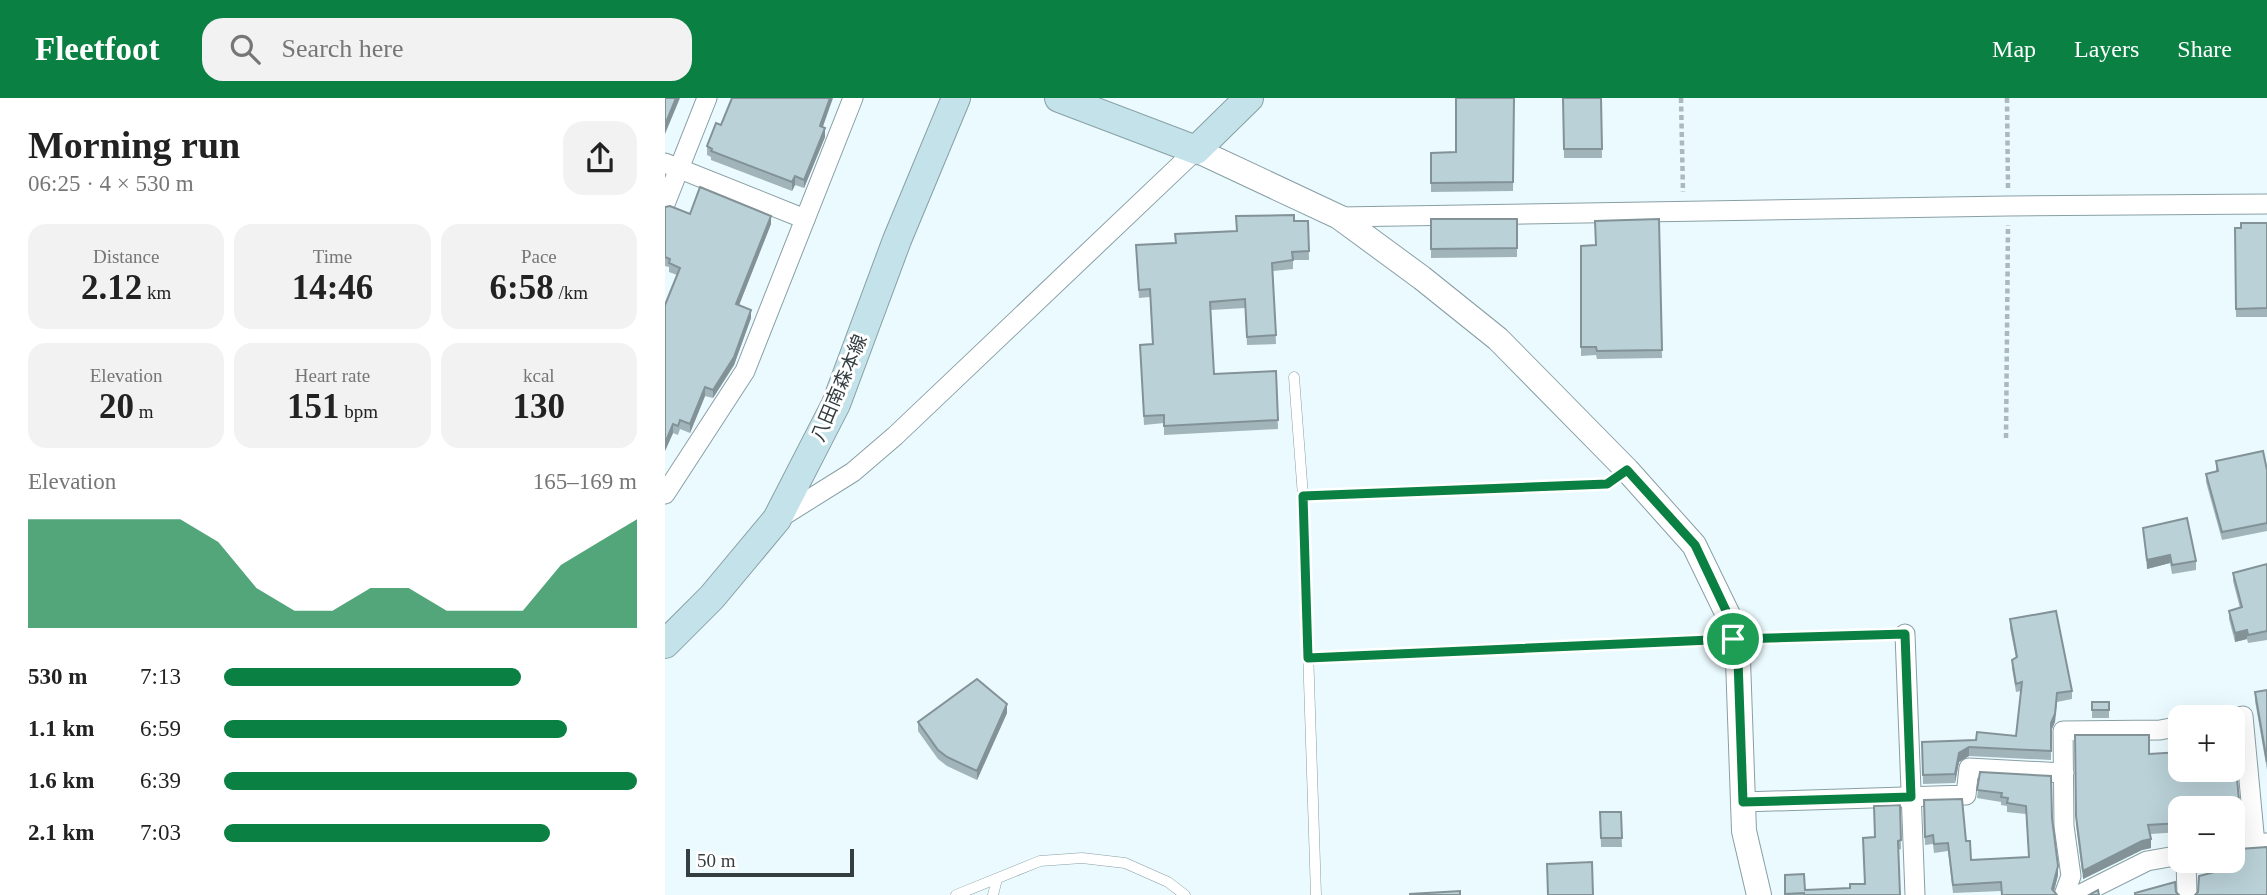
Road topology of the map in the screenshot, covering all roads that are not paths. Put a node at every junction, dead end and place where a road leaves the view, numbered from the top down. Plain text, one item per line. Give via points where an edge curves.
1 (707, 98) edge
2 (853, 98) edge
3 (956, 98) edge
4 (1059, 98) edge
5 (1249, 98) edge
6 (1196, 150) junction
7 (672, 166) edge
8 (665, 204) edge
9 (2267, 205) edge
10 (1339, 217) junction
11 (805, 219) junction
12 (1294, 377) dead end
13 (665, 494) edge
14 (777, 519) junction
15 (1905, 634) road end
16 (665, 644) edge
17 (2168, 728) edge
18 (2245, 730) edge
19 (2064, 773) junction
20 (1911, 797) junction
21 (1743, 802) junction
22 (2261, 843) edge
23 (2168, 857) edge
24 (2186, 873) edge
25 (997, 879) junction
26 (955, 895) edge
27 (993, 895) edge
28 (1185, 895) edge
29 (1316, 895) edge
30 (1759, 895) edge
31 (1915, 895) edge
32 (2064, 895) edge
33 (2079, 895) edge
34 (2187, 895) edge

1 - 7 street
2 - 11 street
3 - 14 main road, 八田南森本線 via 836,404
4 - 6 main road
5 - 6 main road
6 - 10 street
6 - 14 street via 885,445 853,472
7 - 8 street
7 - 11 street
9 - 10 street
10 - 21 street via 1498,339 1695,545 1729,617 1738,660
11 - 13 street via 745,371
12 - 29 lane via 1303,496
14 - 16 main road, 八田南森本線 via 712,597
15 - 20 street
17 - 19 street via 2063,731
18 - 22 street
19 - 20 street via 1969,768 1966,795
19 - 32 street via 2064,826 2071,876
20 - 21 street
20 - 31 street
21 - 30 street via 1744,831
23 - 33 street via 2147,861
24 - 34 street
25 - 26 lane
25 - 27 lane
25 - 28 lane via 1040,861 1082,858 1125,863

